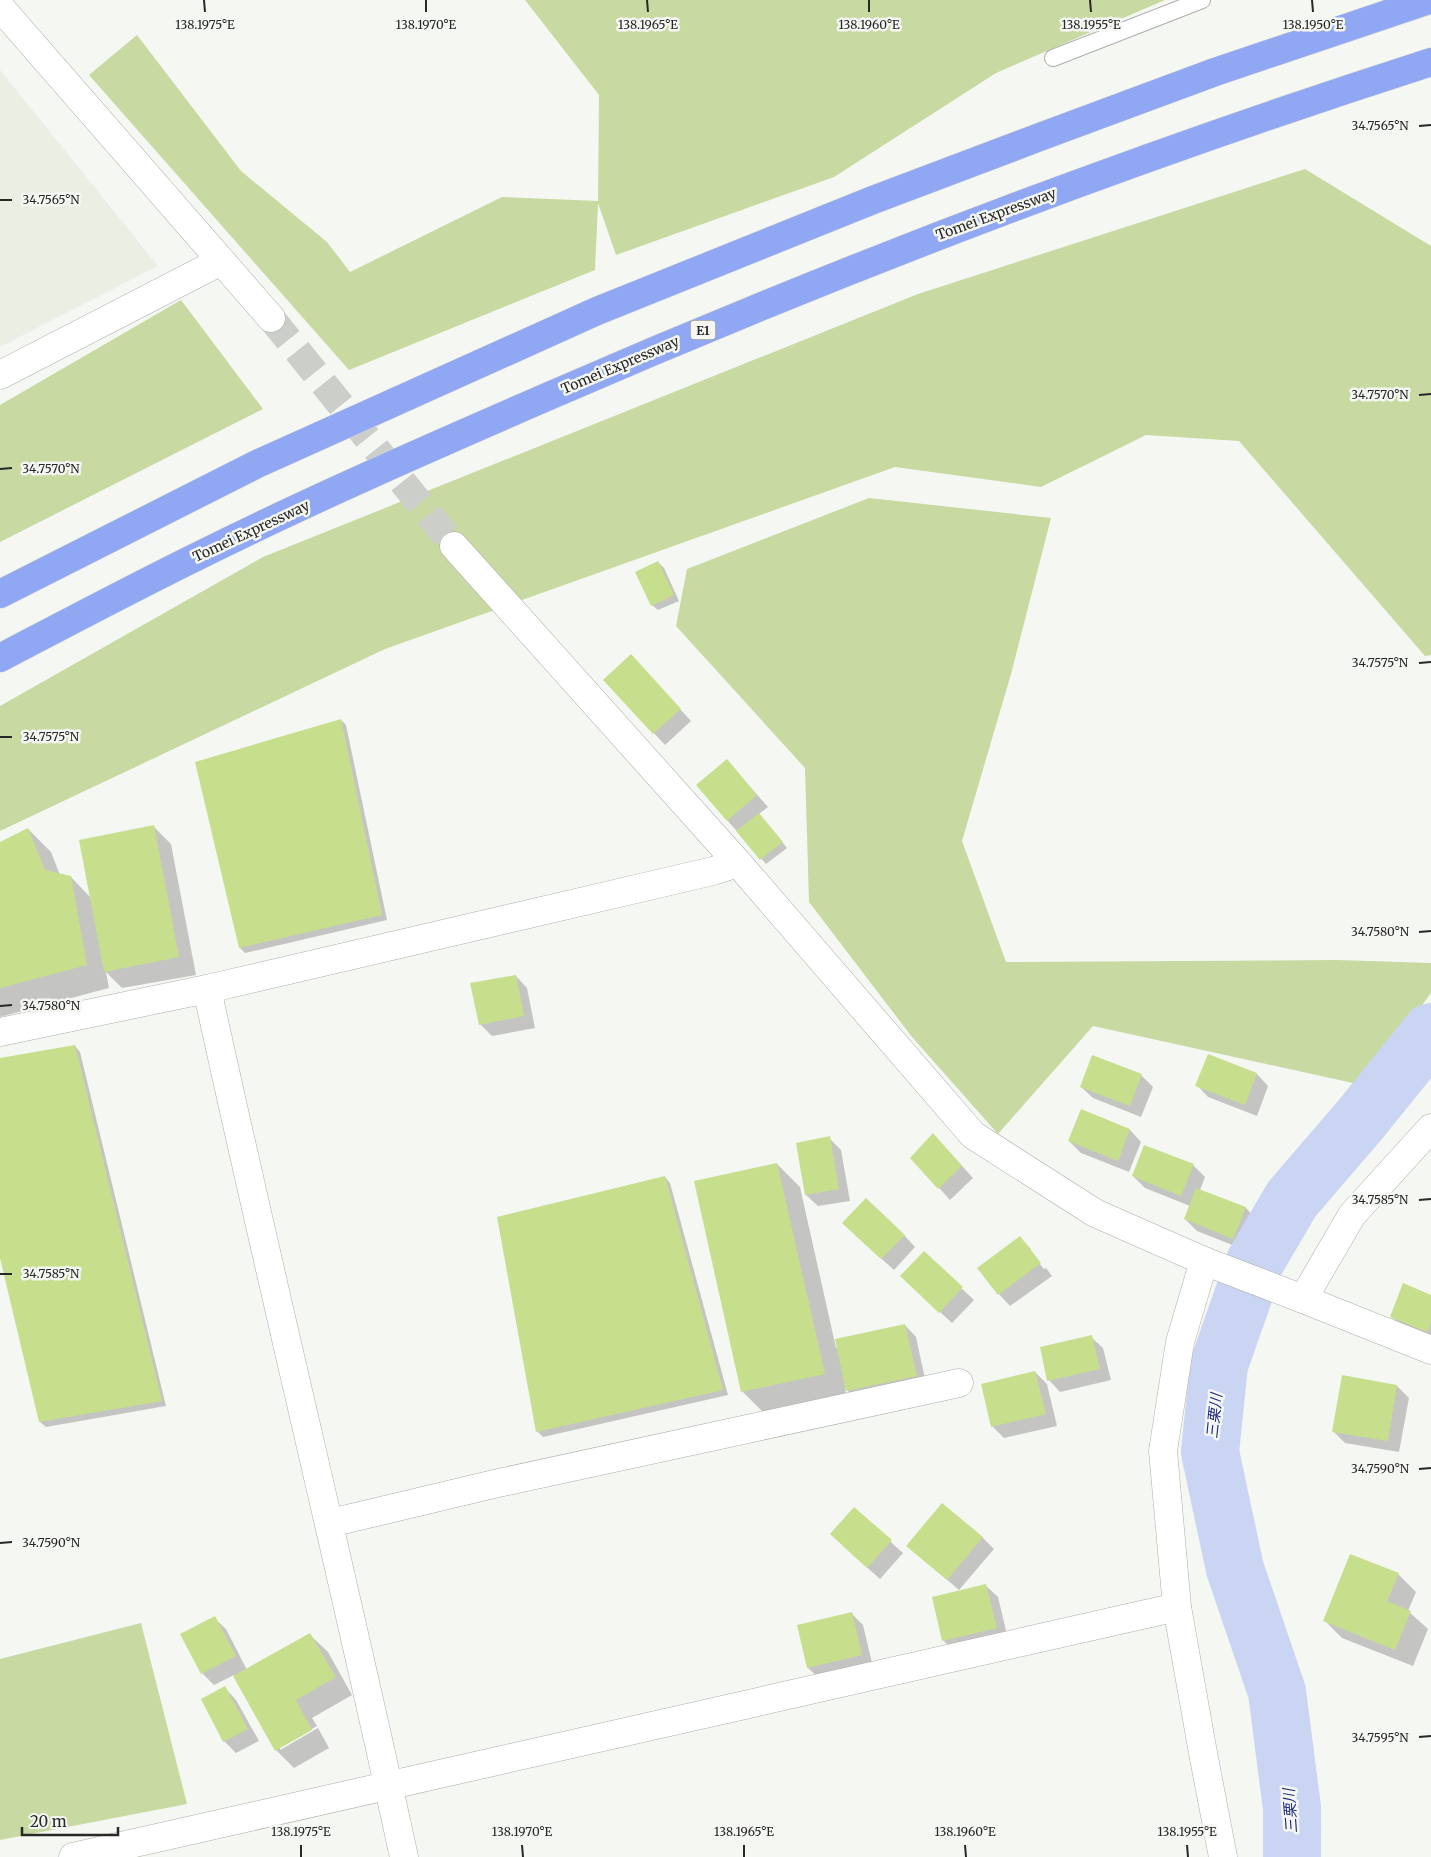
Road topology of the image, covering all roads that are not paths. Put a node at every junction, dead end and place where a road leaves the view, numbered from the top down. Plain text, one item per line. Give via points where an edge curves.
1 (1202, 0) edge
2 (1429, 0) edge
3 (0, 7) edge
4 (1053, 58) dead end
5 (1431, 62) edge
6 (221, 261) junction
7 (271, 318) tunnel mouth
8 (0, 376) edge
9 (454, 546) tunnel mouth
10 (0, 594) edge
11 (0, 658) edge
12 (738, 863) junction
13 (208, 989) junction
14 (0, 1032) edge
15 (1431, 1128) edge
16 (1204, 1261) junction
17 (1303, 1298) junction
18 (1431, 1350) edge
19 (958, 1383) dead end
20 (330, 1523) junction
21 (1177, 1607) junction
22 (389, 1786) junction
23 (74, 1857) edge
24 (404, 1857) edge
25 (1223, 1857) edge

1 - 4 lane
2 - 10 highway via 1224,69 1037,138 863,204 597,312 257,464
3 - 6 street
5 - 11 highway, Tomei Expressway / E1 via 1348,88 958,228 647,353 397,462 196,557
6 - 7 street
6 - 8 street
9 - 12 street
12 - 13 street
12 - 16 street via 973,1135 1096,1213
13 - 14 street
13 - 20 street via 248,1176
15 - 17 street via 1352,1215
16 - 17 street
16 - 21 street via 1180,1342 1163,1451
17 - 18 street
19 - 20 street
20 - 22 street
21 - 22 street
21 - 25 street
22 - 23 street
22 - 24 street

